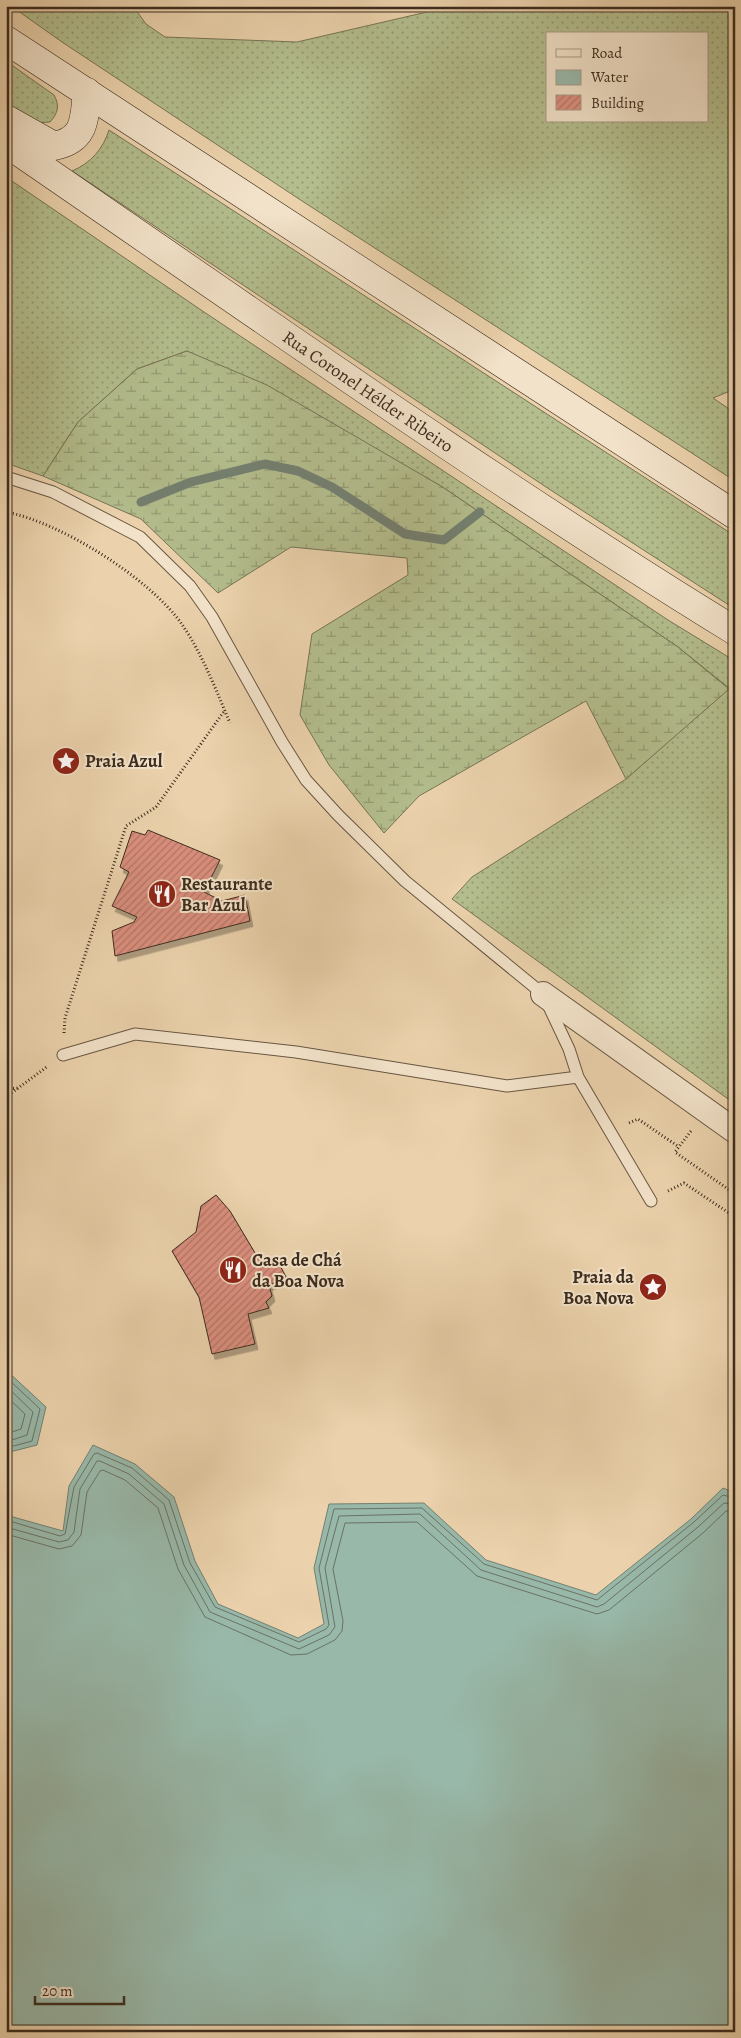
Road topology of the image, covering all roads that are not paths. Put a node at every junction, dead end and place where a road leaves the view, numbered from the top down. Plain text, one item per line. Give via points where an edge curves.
1 (6, 40) edge
2 (86, 92) junction
3 (6, 119) edge
4 (6, 143) edge
5 (6, 477) edge
6 (735, 516) edge
7 (735, 631) edge
8 (543, 994) junction
9 (63, 1055) road end
10 (578, 1077) junction
11 (735, 1130) edge
12 (651, 1201) road end

1 - 2 main road
2 - 3 main road via 82,127 70,142 54,146
2 - 6 main road
4 - 7 main road, Rua Coronel Hélder Ribeiro via 356,383 666,589
5 - 8 lane via 53,492 146,542 190,586 212,617 306,780 405,882
8 - 10 lane via 569,1049
8 - 11 street
9 - 10 lane via 135,1034 296,1052 507,1086
10 - 12 lane

